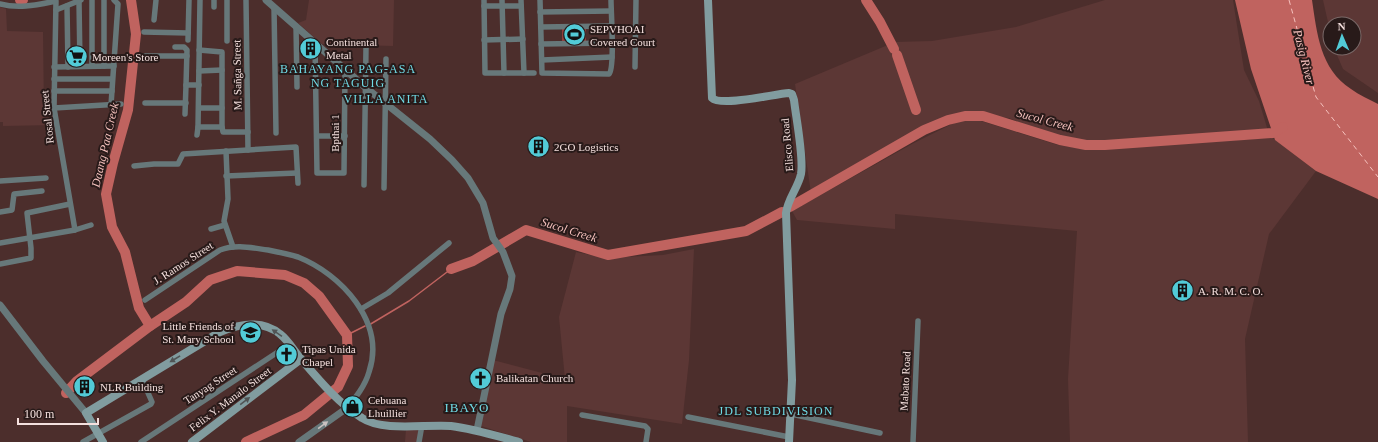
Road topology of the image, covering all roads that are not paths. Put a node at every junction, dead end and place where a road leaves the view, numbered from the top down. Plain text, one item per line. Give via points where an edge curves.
1 (80, 0) edge
2 (92, 0) edge
3 (104, 0) edge
4 (114, 0) edge
5 (156, 0) edge
6 (189, 0) edge
7 (200, 0) edge
8 (214, 0) edge
9 (227, 0) edge
10 (246, 0) edge
11 (266, 0) edge
12 (540, 0) edge
13 (611, 0) edge
14 (636, 0) edge
15 (708, 0) edge
16 (484, 3) edge
17 (503, 3) edge
18 (521, 3) edge
19 (0, 4) edge
20 (67, 6) junction
21 (214, 7) dead end
22 (274, 7) junction
23 (56, 10) junction
24 (611, 11) junction
25 (540, 12) junction
26 (154, 20) dead end
27 (296, 26) junction
28 (612, 26) junction
29 (540, 27) junction
30 (144, 32) dead end
31 (188, 34) junction
32 (522, 39) junction
33 (188, 40) dead end
34 (484, 40) junction
35 (503, 40) junction
36 (227, 41) dead end
37 (315, 43) junction
38 (612, 43) junction
39 (541, 44) junction
40 (175, 47) dead end
41 (366, 48) dead end
42 (199, 50) junction
43 (139, 56) dead end
44 (187, 56) junction
45 (612, 57) junction
46 (386, 59) dead end
47 (542, 60) junction
48 (80, 66) junction
49 (92, 66) junction
50 (104, 66) junction
51 (114, 66) junction
52 (54, 67) junction
53 (68, 67) junction
54 (635, 67) dead end
55 (222, 70) junction
56 (345, 70) junction
57 (199, 71) junction
58 (524, 73) junction
59 (534, 73) dead end
60 (504, 74) junction
61 (54, 79) junction
62 (112, 79) junction
63 (186, 85) junction
64 (199, 86) junction
65 (365, 87) junction
66 (297, 88) dead end
67 (54, 90) junction
68 (112, 91) junction
69 (145, 103) dead end
70 (186, 103) junction
71 (385, 103) junction
72 (121, 104) dead end
73 (111, 105) junction
74 (54, 108) junction
75 (199, 108) junction
76 (222, 108) junction
77 (185, 114) dead end
78 (198, 127) junction
79 (222, 127) junction
80 (248, 132) junction
81 (276, 133) dead end
82 (197, 135) dead end
83 (317, 136) junction
84 (345, 136) junction
85 (248, 150) junction
86 (226, 151) junction
87 (134, 166) dead end
88 (297, 173) junction
89 (226, 176) junction
90 (46, 178) dead end
91 (0, 181) edge
92 (298, 183) dead end
93 (364, 185) dead end
94 (384, 188) dead end
95 (42, 191) dead end
96 (70, 204) junction
97 (0, 212) edge
98 (92, 224) dead end
99 (224, 226) junction
100 (211, 229) dead end
101 (75, 230) junction
102 (30, 238) junction
103 (0, 243) edge
104 (449, 243) dead end
105 (233, 247) junction
106 (0, 264) edge
107 (144, 300) dead end
108 (0, 305) edge
109 (361, 309) junction
110 (918, 321) dead end
111 (290, 344) junction
112 (301, 359) junction
113 (142, 379) junction
114 (347, 408) junction
115 (86, 413) junction
116 (791, 414) junction
117 (582, 415) dead end
118 (688, 417) dead end
119 (422, 425) junction
120 (477, 430) junction
121 (98, 432) junction
122 (880, 433) dead end
123 (789, 439) edge
124 (83, 442) edge
125 (103, 442) edge
126 (141, 442) edge
127 (192, 442) edge
128 (299, 442) edge
129 (418, 442) edge
130 (519, 442) edge
131 (646, 442) edge
132 (913, 442) edge

1 - 20 street
1 - 48 street
2 - 49 street
3 - 50 street
4 - 51 street via 118,4
5 - 26 street
6 - 31 street
7 - 42 street
8 - 21 street
9 - 36 street
10 - 80 street, M. Sañga Street
11 - 22 street
12 - 25 street
13 - 24 street
14 - 54 street
15 - 116 main road, Elisco Road via 712,98 716,101 734,100 789,93 794,100 802,172 786,213
16 - 17 street
16 - 34 street
17 - 18 street
17 - 35 street
18 - 32 street
19 - 23 street, Rosal Street via 10,8 56,1
20 - 23 street
20 - 53 street
22 - 27 street
22 - 81 street
23 - 52 street, Rosal Street
24 - 25 street
24 - 28 street
25 - 29 street
27 - 37 street
27 - 66 street
28 - 29 street
28 - 38 street
29 - 39 street
30 - 31 street
31 - 33 street
32 - 35 street
32 - 58 street
34 - 35 street
34 - 60 street via 485,73
35 - 60 street
37 - 56 street
37 - 83 street
38 - 39 street
38 - 45 street
39 - 47 street
40 - 44 street via 186,48
41 - 65 street
42 - 55 street via 222,51
42 - 57 street
43 - 44 street
44 - 63 street
45 - 47 street
45 - 47 street via 609,74 542,73
46 - 71 street
48 - 49 street
48 - 53 street
49 - 50 street
50 - 51 street
51 - 62 street
52 - 53 street
52 - 61 street, Rosal Street
55 - 57 street
55 - 76 street
56 - 65 street
56 - 84 street, Bpthai 1
57 - 64 street
58 - 59 street
58 - 60 street
61 - 62 street
61 - 67 street, Rosal Street
62 - 68 street
63 - 64 street
63 - 70 street
64 - 75 street
65 - 71 street
65 - 93 street
67 - 68 street
67 - 74 street, Rosal Street
68 - 73 street
69 - 70 street
70 - 77 street
71 - 94 street
71 - 120 street via 430,139 468,178 483,203 495,242 511,270 511,284 499,319
72 - 73 street
73 - 74 street
74 - 96 street, Rosal Street
75 - 76 street
75 - 78 street
76 - 79 street
78 - 79 street
78 - 82 street
79 - 80 street via 223,132
80 - 85 street, M. Sañga Street
83 - 84 street
83 - 84 street, Bpthai 1 via 317,173 344,173
85 - 86 street
85 - 88 street via 296,147
86 - 87 street via 183,154 178,164
86 - 89 street
88 - 89 street
88 - 92 street
89 - 99 street via 228,199
90 - 91 street
95 - 97 street via 14,194 12,210
96 - 101 street, Rosal Street
96 - 102 street via 27,213
98 - 101 street
99 - 100 street
99 - 105 street
101 - 102 street
102 - 103 street
102 - 106 street via 31,258
104 - 109 street via 388,293
105 - 107 street, J. Ramos Street via 220,250
105 - 109 street, J. Ramos Street via 265,250 299,258 328,273 344,287
108 - 115 street
109 - 114 street, J. Ramos Street via 373,347 370,371 362,389
110 - 132 street, Mabato Road
111 - 112 main road
111 -> 113 main road via 280,333 261,325 235,325
111 - 126 street, Tanyag Street
112 - 114 main road
127 -> 112 main road, Felix Y. Manalo Street
113 - 115 main road
113 - 121 street via 151,404
114 - 119 main road via 363,420 378,424
128 -> 114 street
115 - 121 main road
116 - 122 street
116 - 123 main road, Elisco Road
117 - 131 street via 645,426 648,429
118 - 123 street
119 - 120 main road
119 - 129 street
120 - 130 main road
121 - 124 street
121 - 125 main road

